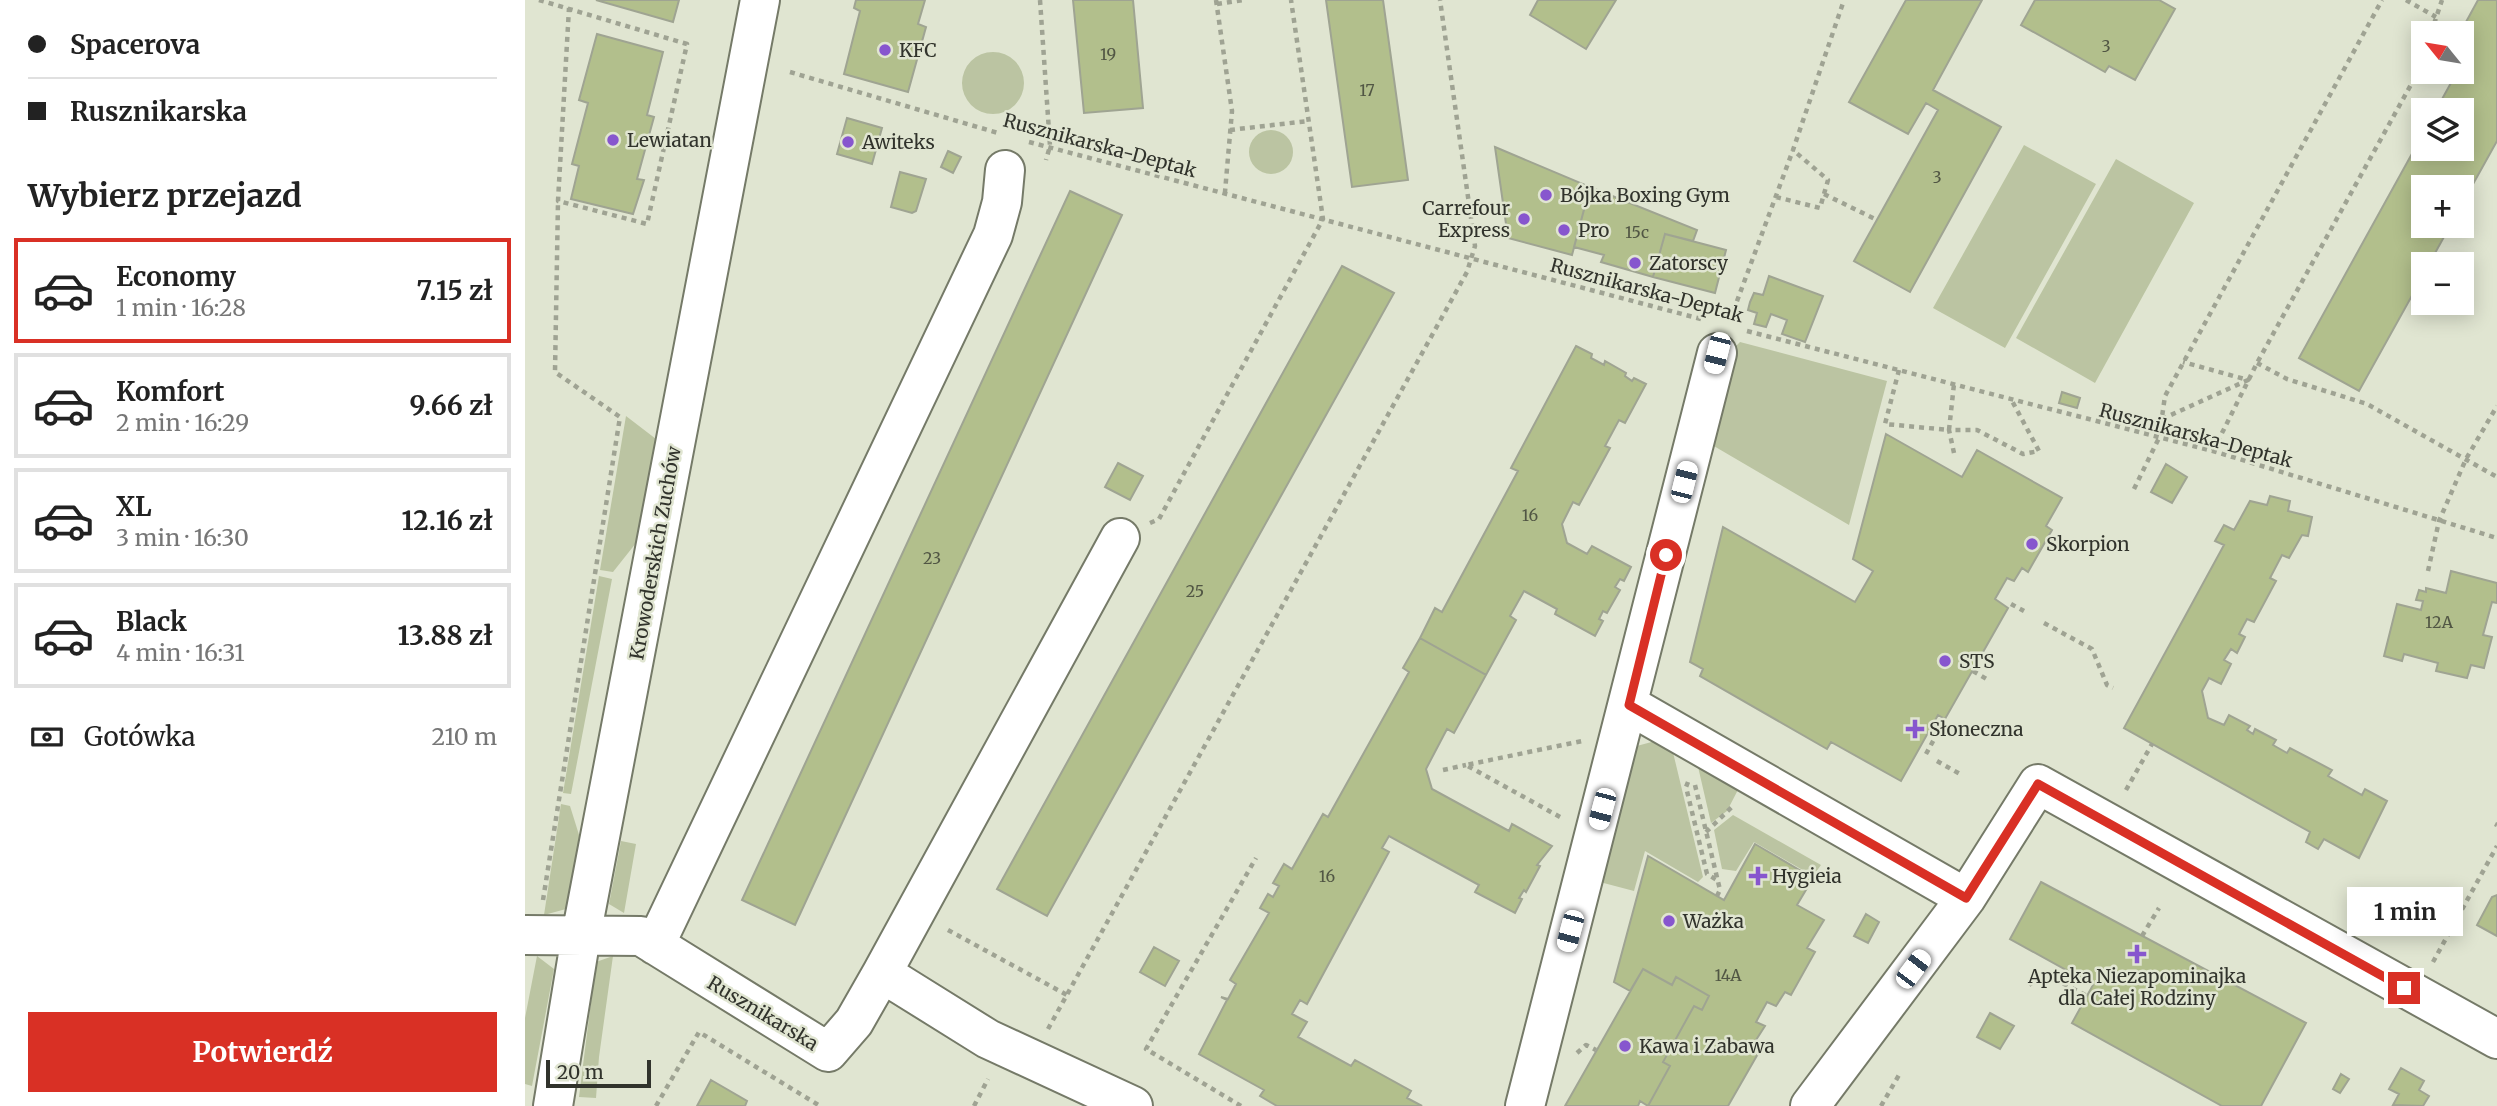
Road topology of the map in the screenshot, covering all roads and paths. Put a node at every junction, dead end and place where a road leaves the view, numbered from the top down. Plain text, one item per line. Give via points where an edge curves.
1 (539, 0) edge
2 (760, 0) edge
3 (1040, 0) edge
4 (1244, 0) edge
5 (1291, 0) edge
6 (1440, 0) edge
7 (1844, 0) edge
8 (2382, 0) edge
9 (2406, 0) edge
10 (2442, 0) edge
11 (1216, 2) edge
12 (569, 8) junction
13 (2436, 17) junction
14 (2435, 21) edge
15 (790, 72) dead end
16 (2411, 84) edge
17 (1308, 121) junction
18 (1230, 130) junction
19 (1050, 146) junction
20 (1010, 148) junction
21 (1793, 150) junction
22 (1046, 160) dead end
23 (1225, 192) junction
24 (1824, 194) junction
25 (1776, 197) junction
26 (558, 201) junction
27 (1323, 219) junction
28 (1877, 220) dead end
29 (1472, 259) junction
30 (1725, 333) junction
31 (2183, 362) junction
32 (2257, 363) junction
33 (1899, 370) junction
34 (2248, 380) junction
35 (1954, 384) junction
36 (2011, 399) junction
37 (2497, 405) edge
38 (2161, 419) junction
39 (1948, 430) junction
40 (2159, 438) junction
41 (2213, 451) junction
42 (1954, 453) dead end
43 (2466, 459) junction
44 (2497, 477) edge
45 (2134, 489) dead end
46 (2439, 521) junction
47 (1120, 538) joint
48 (2497, 538) edge
49 (2428, 571) dead end
50 (2011, 604) dead end
51 (2024, 611) dead end
52 (2044, 623) dead end
53 (1973, 671) dead end
54 (1990, 681) dead end
55 (2113, 688) dead end
56 (1626, 717) junction
57 (1938, 732) dead end
58 (2152, 744) dead end
59 (1926, 754) dead end
60 (1937, 761) dead end
61 (1466, 765) junction
62 (1443, 770) dead end
63 (1959, 774) dead end
64 (2126, 790) dead end
65 (1729, 812) dead end
66 (1706, 832) junction
67 (1595, 835) junction
68 (2497, 846) edge
69 (1256, 858) dead end
70 (1718, 880) junction
71 (1717, 896) dead end
72 (1966, 898) junction
73 (2159, 908) dead end
74 (935, 923) dead end
75 (533, 924) edge
76 (581, 936) junction
77 (2142, 936) dead end
78 (655, 945) junction
79 (882, 973) junction
80 (2427, 973) dead end
81 (2029, 985) dead end
82 (1067, 995) junction
83 (2087, 996) dead end
84 (2497, 1039) edge
85 (1586, 1045) dead end
86 (1596, 1050) dead end
87 (1032, 1057) junction
88 (1899, 1075) dead end
89 (553, 1106) edge
90 (656, 1106) edge
91 (820, 1106) edge
92 (1133, 1106) edge
93 (1241, 1106) edge
94 (1525, 1106) edge
95 (1810, 1106) edge
96 (1881, 1106) edge

1 - 12 path
2 - 76 street, Krowoderskich Zuchów
3 - 19 path
4 - 11 path
5 - 17 path
6 - 29 path via 1475,246
7 - 21 path
8 - 31 path
9 - 13 path
10 - 13 path
11 - 18 path via 1232,111
12 - 26 path
12 - 26 path via 687,44 647,224
13 - 14 path
15 - 20 path, Rusznikarska-Deptak
16 - 32 path
17 - 18 path
17 - 27 path
18 - 23 path
19 - 20 path, Rusznikarska-Deptak
19 - 22 path
19 - 23 path, Rusznikarska-Deptak
20 - 78 street via 993,235
21 - 24 path via 1828,180
21 - 25 path
23 - 27 path, Rusznikarska-Deptak
24 - 25 path via 1820,208
24 - 28 path
25 - 30 path
26 - 75 path via 555,372 620,417
27 - 29 path, Rusznikarska-Deptak
27 - 47 path via 1159,519
29 - 30 path, Rusznikarska-Deptak
29 - 82 path
30 - 33 path, Rusznikarska-Deptak
30 - 56 street
31 - 34 path
31 - 38 path via 2165,396
32 - 34 path
32 - 43 path via 2287,379 2367,404
33 - 35 path, Rusznikarska-Deptak
33 - 39 path via 1885,424
34 - 38 path
34 - 41 path
35 - 36 path, Rusznikarska-Deptak
35 - 39 path
36 - 39 path via 2039,451 2023,454 1977,430
36 - 40 path, Rusznikarska-Deptak
37 - 43 path
38 - 40 path
39 - 42 path
40 - 41 path, Rusznikarska-Deptak
40 - 45 path
41 - 46 path, Rusznikarska-Deptak
43 - 44 path
43 - 46 path
46 - 48 path, Rusznikarska-Deptak
46 - 49 path
47 - 79 street
50 - 51 path
52 - 55 path via 2092,649 2107,685
53 - 54 path
56 - 61 path via 1598,738
56 - 67 street
56 - 72 street
57 - 59 path
58 - 64 path
60 - 63 path
61 - 62 path
61 - 67 path
65 - 66 path
66 - 70 path
66 - 70 path via 1692,772 1686,787 1707,874
67 - 94 street
68 - 80 path
69 - 93 path via 1146,1049
70 - 71 path
72 - 84 street via 2038,784
72 - 95 street
73 - 77 path
74 - 82 path
75 - 76 street, Rusznikarska
76 - 78 street, Rusznikarska via 641,936
76 - 89 street, Krowoderskich Zuchów
78 - 79 street, Rusznikarska via 828,1052 854,1022
79 - 87 street via 989,1039
81 - 83 path via 2045,974
82 - 87 path
85 - 86 path
87 - 92 street
88 - 96 path
90 - 91 path via 699,1032

